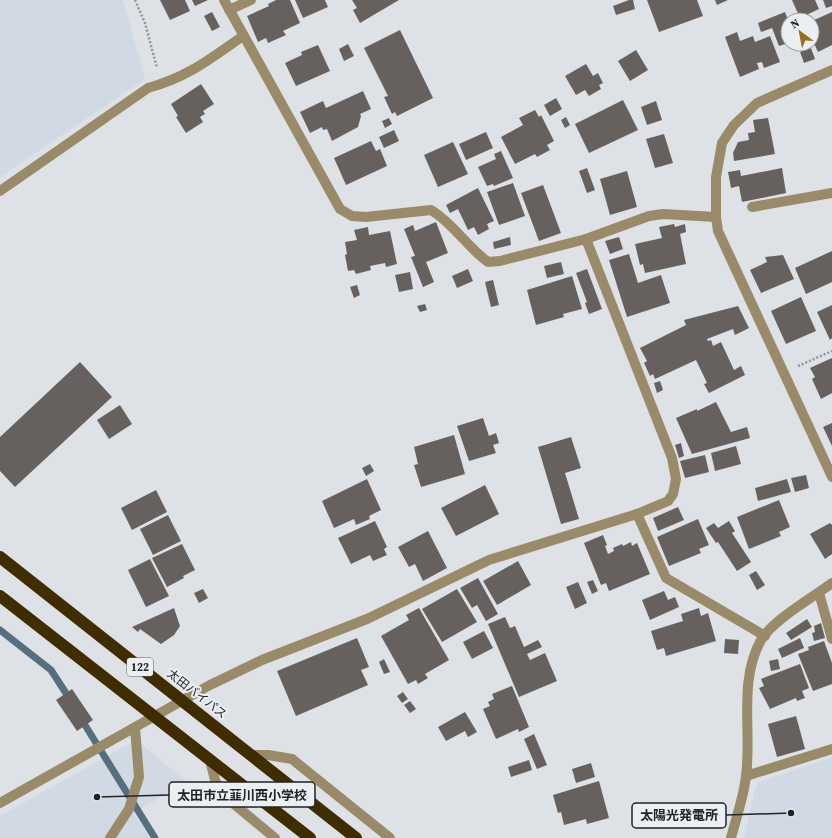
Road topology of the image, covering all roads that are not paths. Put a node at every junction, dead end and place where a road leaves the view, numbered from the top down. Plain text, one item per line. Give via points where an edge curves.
1 (224, 0) edge
2 (251, 0) edge
3 (229, 10) junction
4 (243, 36) junction
5 (832, 70) edge
6 (0, 191) edge
7 (832, 193) edge
8 (752, 207) dead end
9 (716, 217) junction
10 (586, 239) junction
11 (832, 477) edge
12 (637, 514) junction
13 (0, 557) edge
14 (832, 583) edge
15 (819, 593) junction
16 (0, 596) edge
17 (765, 636) junction
18 (832, 639) edge
19 (183, 700) junction
20 (155, 716) junction
21 (134, 728) junction
22 (832, 749) edge
23 (251, 755) junction
24 (210, 760) junction
25 (746, 776) junction
26 (0, 803) edge
27 (110, 838) edge
28 (275, 838) edge
29 (310, 838) edge
30 (356, 838) edge
31 (390, 838) edge
32 (731, 838) edge

1 - 3 street
2 - 3 street
3 - 4 street
4 - 6 street via 195,70 148,88
4 - 10 street via 340,209 352,216 366,217 431,210 440,215 488,262
5 - 9 street via 757,103 734,125 722,143 716,177
7 - 8 street
9 - 10 street via 663,214 649,216
9 - 11 street via 718,231
10 - 12 street via 672,458 676,479 673,494 668,501
12 - 17 street via 666,578
12 - 19 street via 489,560 367,619 262,660
13 - 19 highway, 太田バイパス / 122
14 - 15 street
15 - 17 street via 775,624
15 - 18 street
16 - 20 highway, 122
17 - 25 street via 752,663 748,687
19 - 20 street
19 - 23 highway, 太田バイパス / 122
20 - 21 street
20 - 24 highway, 122
21 - 26 street
21 - 27 street via 139,778 129,809
22 - 25 street
23 - 30 highway, 太田バイパス / 122
23 - 31 street via 292,759
24 - 28 street via 215,780 223,795
24 - 29 highway, 122
25 - 32 street

